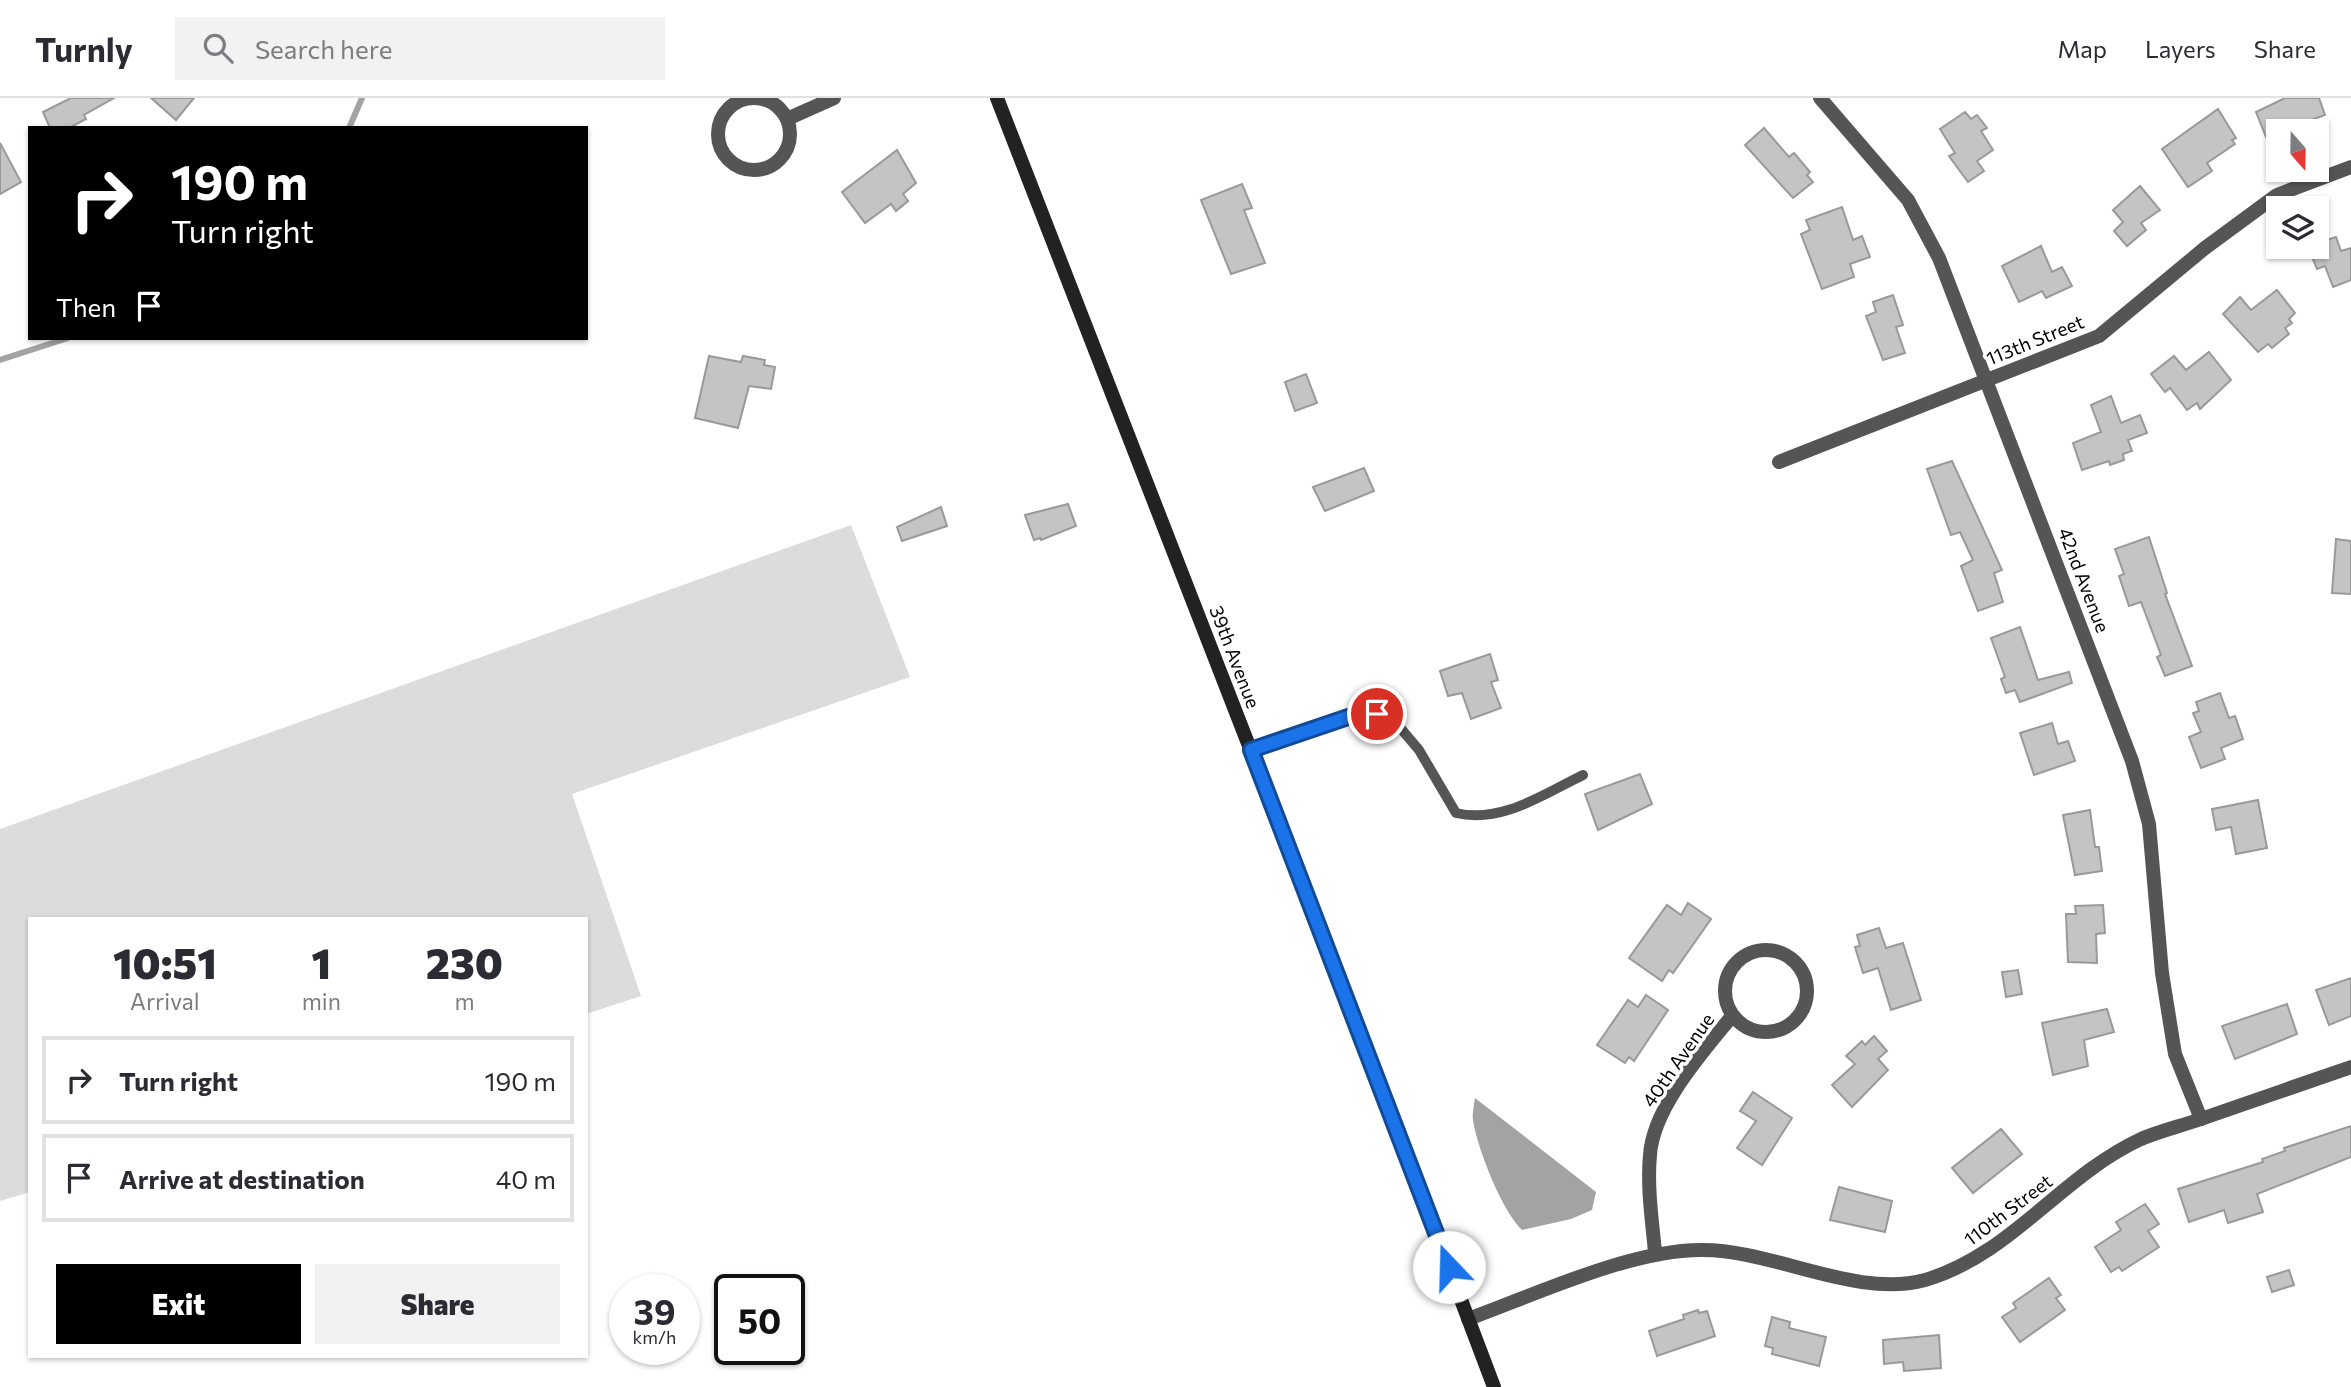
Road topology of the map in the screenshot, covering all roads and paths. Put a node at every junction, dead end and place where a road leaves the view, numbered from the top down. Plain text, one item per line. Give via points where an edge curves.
1 (834, 98) edge
2 (998, 98) edge
3 (1820, 98) edge
4 (787, 119) junction
5 (2351, 166) edge
6 (1987, 380) junction
7 (1779, 463) dead end
8 (1251, 750) junction
9 (1583, 775) dead end
10 (1732, 1016) junction
11 (2351, 1067) edge
12 (2201, 1119) junction
13 (1655, 1252) junction
14 (1468, 1318) junction
15 (1494, 1387) edge

1 - 4 street
2 - 8 main road, 39th Avenue
3 - 6 street, 42nd Avenue via 1908,201 1938,258
4 - 4 street via 772,102 750,98 738,102 718,128 722,151 740,168 765,170 776,164 790,144
5 - 6 street, 113th Street via 2277,195 2099,336
6 - 7 street, 113th Street
6 - 12 street, 42nd Avenue via 2133,761 2149,824 2162,973 2175,1054
8 - 9 lane via 1354,715 1377,714 1397,724 1419,750 1456,813 1472,817 1499,814
8 - 14 main road, 39th Avenue
10 - 10 street, 40th Avenue via 1755,1032 1783,1029 1803,1010 1807,983 1802,970 1793,960 1768,950 1742,957 1732,966 1724,991
10 - 13 street, 40th Avenue via 1694,1064 1656,1125 1650,1153
11 - 12 street, 110th Street
12 - 13 street, 110th Street via 2141,1139 2093,1168 2012,1236 1966,1265 1922,1280 1849,1280 1758,1256 1703,1250
13 - 14 street, 110th Street
14 - 15 main road, 39th Avenue

